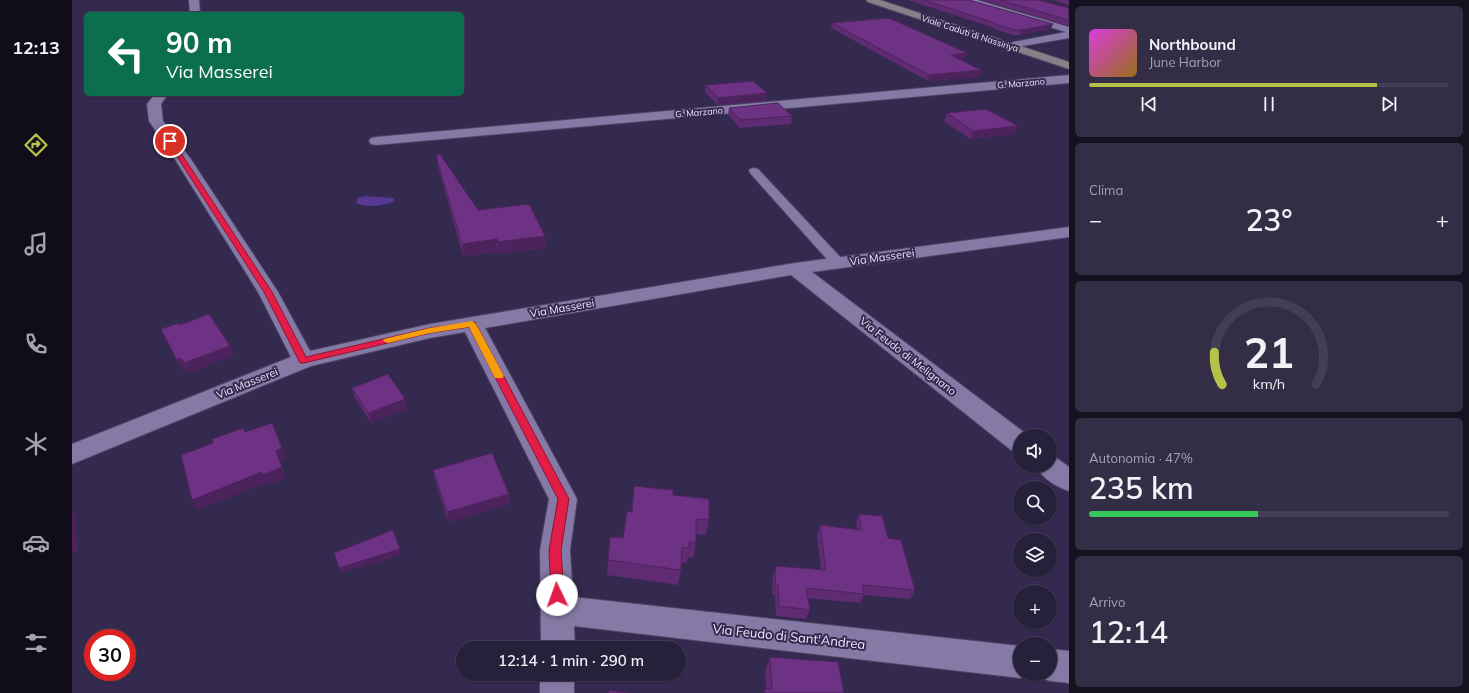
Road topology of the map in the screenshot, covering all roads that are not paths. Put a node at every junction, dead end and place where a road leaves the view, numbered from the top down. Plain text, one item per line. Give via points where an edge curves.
1 (194, 0) edge
2 (872, 0) edge
3 (884, 0) edge
4 (967, 0) edge
5 (195, 12) edge
6 (1069, 30) edge
7 (1069, 35) edge
8 (1017, 44) junction
9 (1069, 61) edge
10 (1069, 66) edge
11 (1069, 78) edge
12 (160, 96) edge
13 (376, 141) dead end
14 (754, 171) dead end
15 (1069, 232) edge
16 (838, 263) junction
17 (795, 269) junction
18 (472, 324) junction
19 (304, 360) junction
20 (1013, 438) edge
21 (72, 454) edge
22 (1057, 472) edge
23 (1069, 481) edge
24 (558, 610) junction
25 (558, 641) edge
26 (1013, 661) edge
27 (1057, 666) edge
28 (1069, 667) edge
29 (557, 681) edge
30 (557, 693) edge

1 - 5 street
2 - 10 main road, Viale Caduti di Nassiriya
3 - 8 main road, Viale Caduti di Nassiriya
4 - 6 street
7 - 8 street
8 - 9 main road, Viale Caduti di Nassiriya
11 - 13 street, G. Marzano
12 - 19 street via 154,104 156,121 268,292
14 - 16 lane
15 - 16 street, Via Masserei
16 - 17 street, Via Masserei
17 - 18 street, Via Masserei
17 - 20 street, Via Feudo di Melignano
18 - 19 street, Via Masserei
18 - 24 street via 563,499 555,550
19 - 21 street, Via Masserei
22 - 23 street
24 - 25 street
24 - 26 street, Via Feudo di Sant'Andrea
27 - 28 street
29 - 30 street

